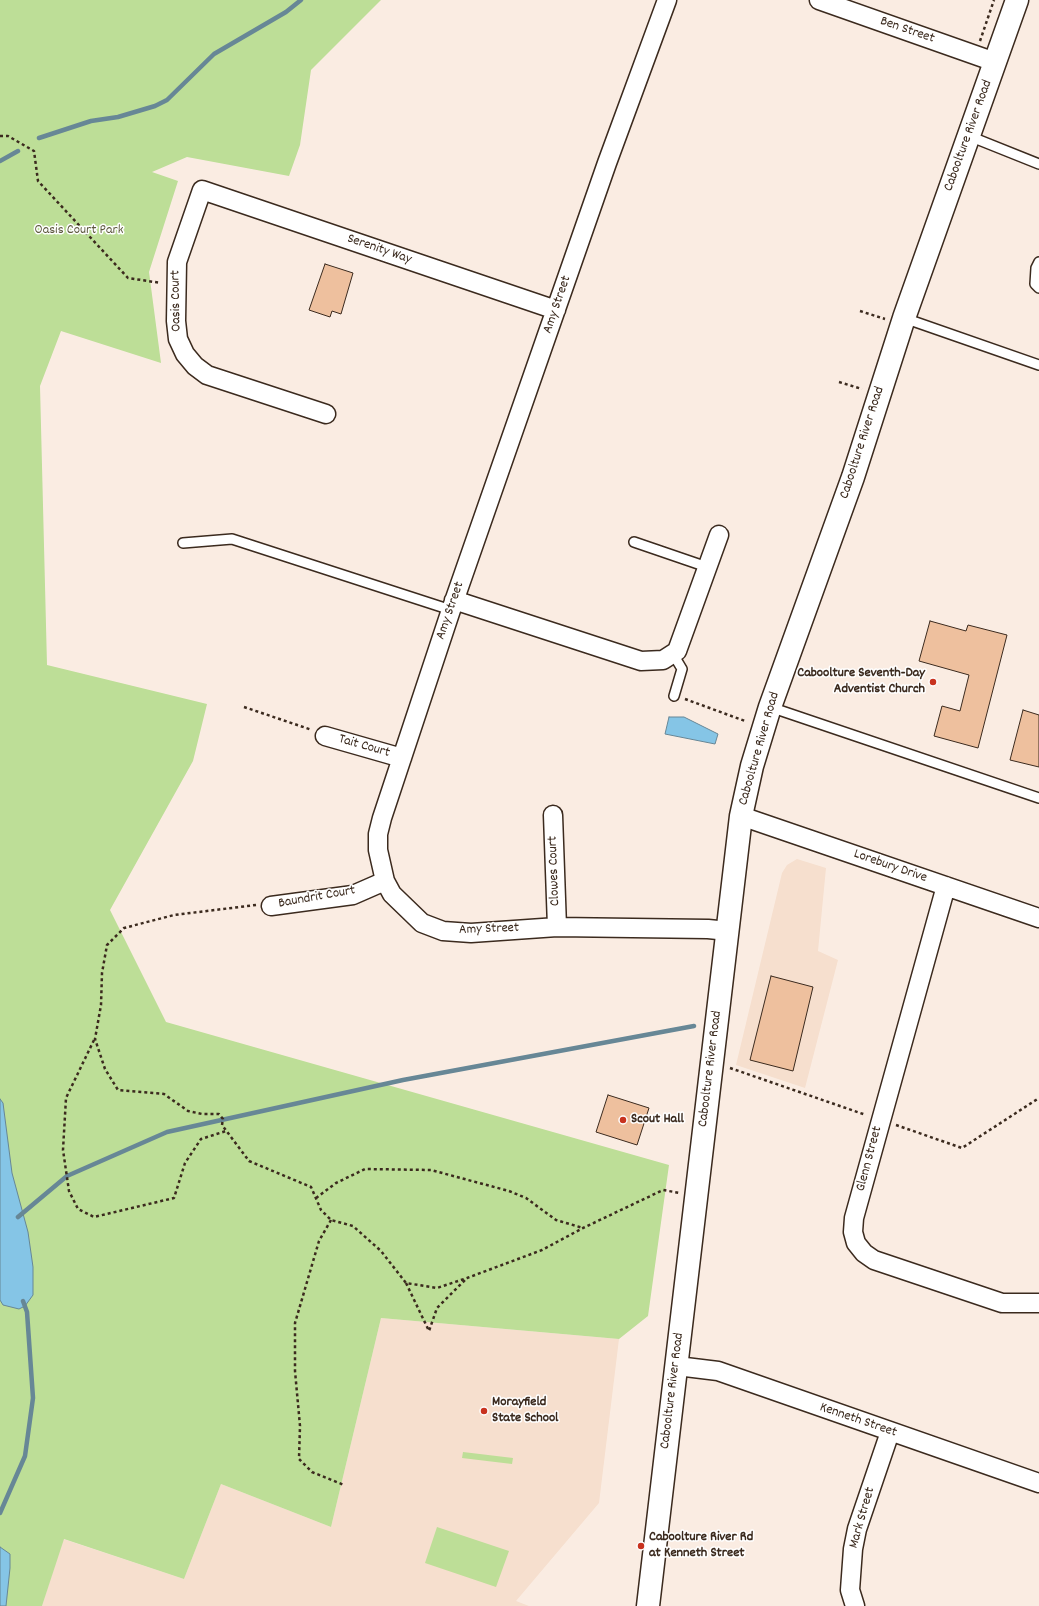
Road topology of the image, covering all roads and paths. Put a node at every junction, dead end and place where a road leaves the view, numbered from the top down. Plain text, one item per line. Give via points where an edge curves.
1 (667, 0) edge
2 (819, 0) edge
3 (994, 0) edge
4 (1017, 0) edge
5 (979, 44) dead end
6 (995, 62) junction
7 (0, 136) edge
8 (969, 136) junction
9 (1039, 164) edge
10 (202, 190) joint
11 (1039, 262) edge
12 (176, 285) junction
13 (1039, 288) edge
14 (556, 310) junction
15 (860, 311) dead end
16 (895, 319) junction
17 (1039, 365) edge
18 (839, 382) dead end
19 (862, 389) dead end
20 (326, 414) dead end
21 (719, 535) dead end
22 (634, 542) dead end
23 (183, 543) dead end
24 (707, 567) junction
25 (452, 605) junction
26 (674, 654) junction
27 (676, 692) joint
28 (244, 707) dead end
29 (770, 707) junction
30 (744, 721) dead end
31 (325, 736) joint
32 (402, 758) junction
33 (1039, 798) edge
34 (553, 815) dead end
35 (741, 816) junction
36 (385, 881) junction
37 (946, 886) junction
38 (271, 906) joint
39 (1039, 918) edge
40 (557, 927) junction
41 (728, 931) junction
42 (95, 1039) junction
43 (226, 1131) junction
44 (680, 1193) dead end
45 (316, 1198) junction
46 (331, 1220) junction
47 (583, 1228) junction
48 (467, 1278) junction
49 (406, 1283) junction
50 (1039, 1303) edge
51 (677, 1366) junction
52 (890, 1432) junction
53 (1039, 1483) edge
54 (344, 1485) dead end
55 (648, 1606) edge
56 (855, 1606) edge

1 - 14 street, Amy Street
2 - 6 street, Ben Street
3 - 5 path
4 - 6 main road, Caboolture River Road
6 - 8 main road, Caboolture River Road
7 - 12 path via 8,136 34,151 38,181 128,278
8 - 9 lane
8 - 16 main road, Caboolture River Road
10 - 12 street, Oasis Court via 177,262
10 - 14 street, Serenity Way
11 - 13 lane via 1036,268 1036,284
12 - 20 street, Oasis Court via 178,339 185,354 195,366 207,375
14 - 25 street, Amy Street
15 - 16 path
16 - 17 lane
16 - 29 main road, Caboolture River Road via 853,477
18 - 19 path
21 - 24 street
22 - 24 lane
23 - 25 lane via 232,539
24 - 26 street
25 - 26 street via 641,661 663,660
25 - 32 street, Amy Street
26 - 27 lane via 682,669
27 - 30 path via 683,690 684,699
28 - 31 path
29 - 33 lane
29 - 35 main road, Caboolture River Road via 752,766
31 - 32 street, Tait Court
32 - 36 street, Amy Street via 378,834 379,855
34 - 40 street, Clowes Court
35 - 37 street, Lorebury Drive
35 - 41 main road, Caboolture River Road
36 - 38 street, Baundrit Court via 353,895
36 - 40 street, Amy Street via 400,905 422,923 443,931 471,933
37 - 39 street, Lorebury Drive
37 - 50 street, Glenn Street via 856,1210 853,1232 856,1243 874,1260 1002,1303
38 - 42 path via 251,904 174,915 124,928 107,945
40 - 41 street, Amy Street
41 - 51 main road, Caboolture River Road
42 - 43 path via 105,1069 118,1090 164,1094 188,1111 219,1114
42 - 43 path via 66,1098 63,1150 69,1191 78,1209 94,1217 174,1198 185,1163 201,1140
43 - 45 path via 249,1161 311,1187
44 - 47 path via 663,1190
45 - 46 path via 321,1210
45 - 47 path via 336,1183 365,1169 431,1170 508,1191 526,1198 556,1220
46 - 49 path via 353,1226 381,1251
46 - 54 path via 319,1241 295,1323 299,1459 312,1472
47 - 48 path via 542,1250
48 - 49 path via 437,1288
48 - 49 path via 438,1308 429,1331
51 - 52 street, Kenneth Street via 718,1371
51 - 55 main road, Caboolture River Road
52 - 53 street, Kenneth Street
52 - 56 street, Mark Street via 857,1529 850,1590

